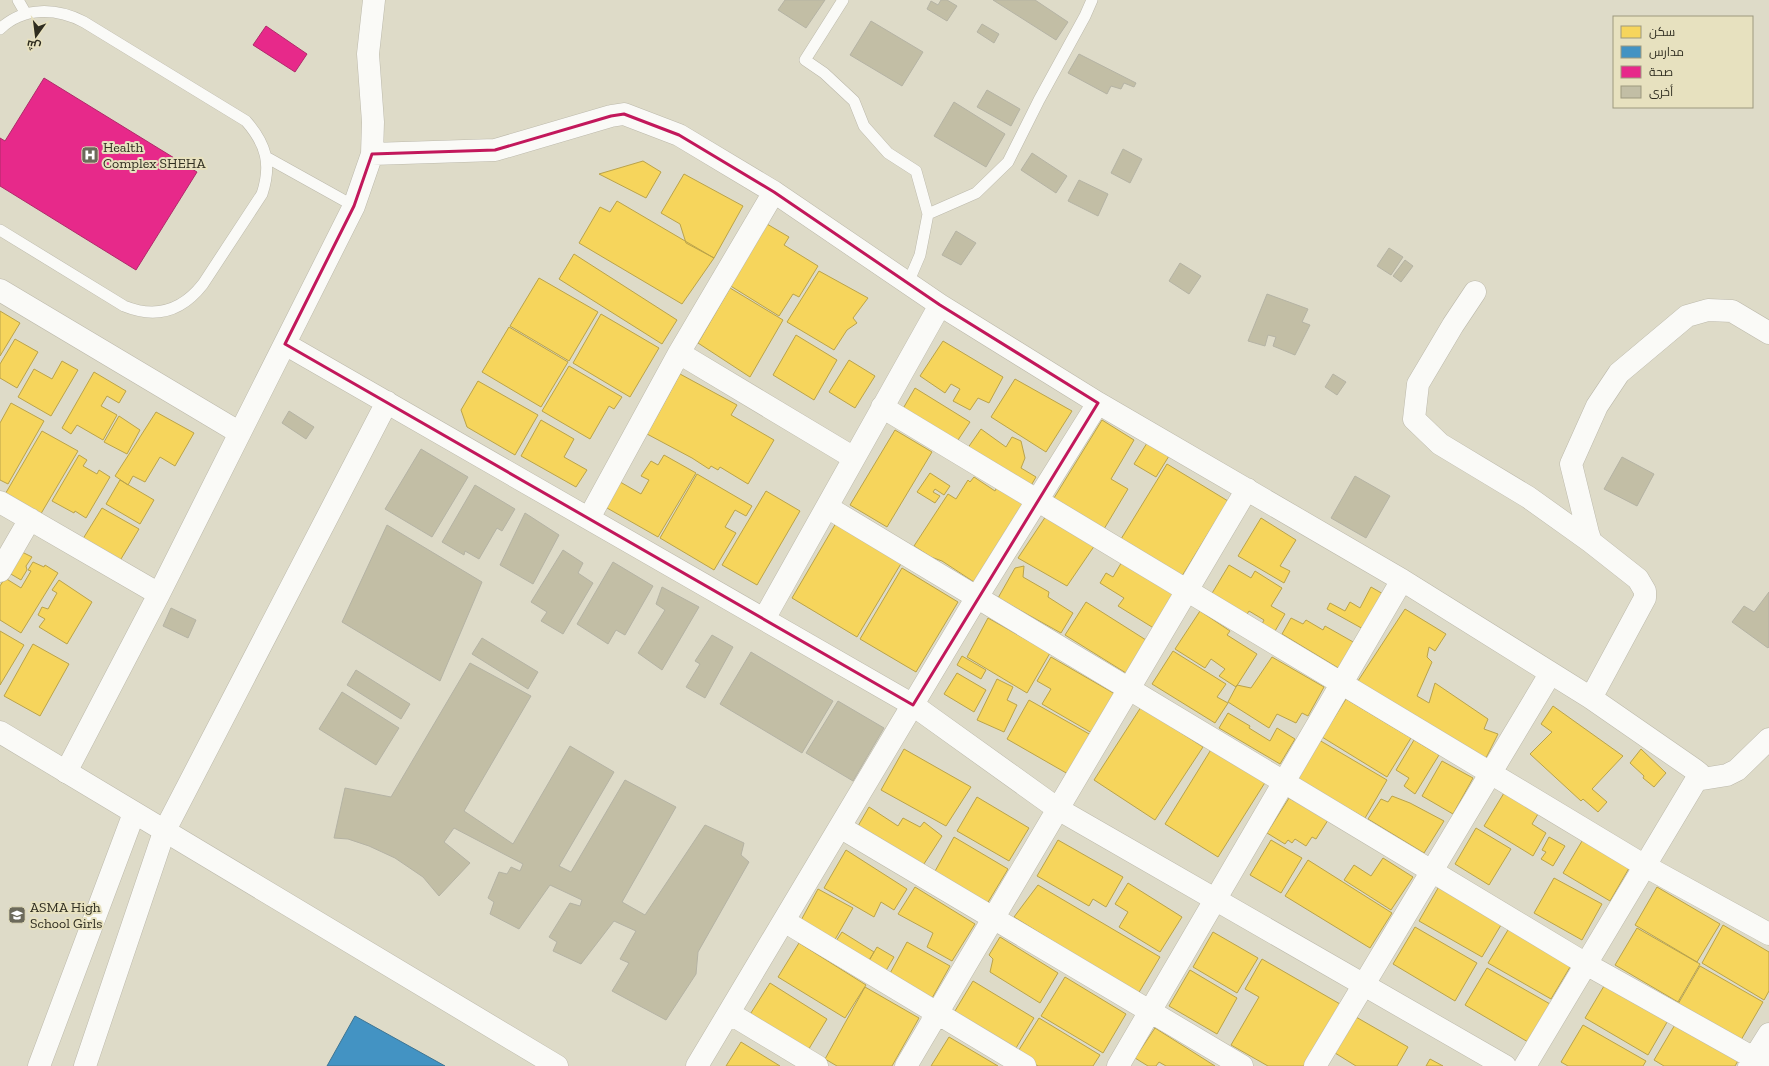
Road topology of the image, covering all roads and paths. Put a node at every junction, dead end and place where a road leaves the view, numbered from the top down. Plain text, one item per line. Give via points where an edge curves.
1 (18, 0) edge
2 (374, 0) edge
3 (843, 0) edge
4 (1092, 0) edge
5 (26, 14) junction
6 (0, 29) edge
7 (372, 154) junction
8 (266, 157) junction
9 (774, 192) junction
10 (354, 206) junction
11 (928, 214) junction
12 (0, 230) edge
13 (908, 283) junction
14 (0, 290) edge
15 (1475, 292) dead end
16 (940, 305) junction
17 (1769, 333) edge
18 (285, 344) junction
19 (679, 353) junction
20 (387, 402) junction
21 (1098, 403) junction
22 (882, 407) junction
23 (240, 433) junction
24 (854, 458) junction
25 (1247, 489) junction
26 (1036, 500) junction
27 (0, 502) edge
28 (827, 507) junction
29 (589, 518) junction
30 (30, 519) junction
31 (1591, 542) junction
32 (0, 571) edge
33 (1402, 580) junction
34 (1187, 590) junction
35 (159, 594) junction
36 (977, 597) junction
37 (764, 619) junction
38 (1550, 674) junction
39 (1342, 683) junction
40 (1129, 689) junction
41 (1591, 698) junction
42 (913, 705) junction
43 (0, 732) edge
44 (1769, 739) edge
45 (66, 772) junction
46 (1491, 773) junction
47 (1696, 780) junction
48 (1284, 782) junction
49 (1058, 809) junction
50 (134, 813) junction
51 (840, 828) junction
52 (164, 832) junction
53 (1645, 866) junction
54 (1432, 871) junction
55 (1215, 899) junction
56 (994, 919) junction
57 (784, 921) junction
58 (1769, 934) edge
59 (1586, 964) junction
60 (1364, 985) junction
61 (1150, 1012) junction
62 (729, 1013) junction
63 (938, 1013) junction
64 (1769, 1034) edge
65 (1757, 1063) edge
66 (39, 1066) edge
67 (85, 1066) edge
68 (557, 1066) edge
69 (697, 1066) edge
70 (817, 1066) edge
71 (906, 1066) edge
72 (1025, 1066) edge
73 (1118, 1066) edge
74 (1242, 1066) edge
75 (1315, 1066) edge
76 (1505, 1066) edge
77 (1525, 1066) edge

1 - 5 lane
2 - 7 street via 368,54 373,122
3 - 11 lane via 805,60 824,73 854,101 864,126 888,153 916,171
4 - 11 lane via 1008,162 976,193
5 - 6 lane
5 - 8 lane via 56,11 84,22 246,120 255,131
7 - 9 street via 495,150 624,114 679,135
7 - 10 street
8 - 10 lane
8 - 12 lane via 266,182 256,204 195,294 172,309 147,312 124,306
9 - 13 street
9 - 19 street
10 - 18 street
11 - 13 lane via 920,255
13 - 16 street
14 - 23 street
15 - 31 street via 1418,384 1414,419 1440,444 1528,496
16 - 21 street
16 - 22 street
17 - 31 street via 1732,311 1708,310 1686,316 1619,373 1597,406 1571,464
18 - 20 street
18 - 23 street
19 - 24 street
19 - 29 street
20 - 29 street
20 - 52 street
21 - 25 street
21 - 26 street
22 - 24 street
22 - 26 street
23 - 35 street
24 - 28 street
25 - 33 street
25 - 34 street
26 - 34 street
26 - 36 street
27 - 30 street
28 - 36 street
28 - 37 street
29 - 37 street
30 - 32 street
30 - 35 street
31 - 41 street via 1638,579 1645,591 1645,598
33 - 38 street
33 - 39 street
34 - 39 street
34 - 40 street
35 - 45 street
36 - 40 street
36 - 42 street
37 - 42 street
38 - 41 street
38 - 46 street
39 - 46 street
39 - 48 street
40 - 48 street
40 - 49 street
41 - 47 street via 1695,770 1700,774
42 - 49 street
42 - 51 street
43 - 45 street
44 - 47 street via 1737,770 1727,775
45 - 50 street
46 - 53 street
46 - 54 street
47 - 53 street
48 - 54 street
48 - 55 street
49 - 55 street
49 - 56 street
50 - 52 street
50 - 66 street
51 - 56 street
51 - 57 street
52 - 67 street
52 - 68 street
53 - 58 street
53 - 59 street
54 - 59 street
54 - 60 street
55 - 60 street
55 - 61 street
56 - 61 street
56 - 63 street
57 - 62 street
57 - 63 street
59 - 65 street
59 - 77 street
60 - 75 street
60 - 76 street
61 - 73 street
61 - 74 street
62 - 69 street
62 - 70 street
63 - 71 street
63 - 72 street
64 - 65 street

